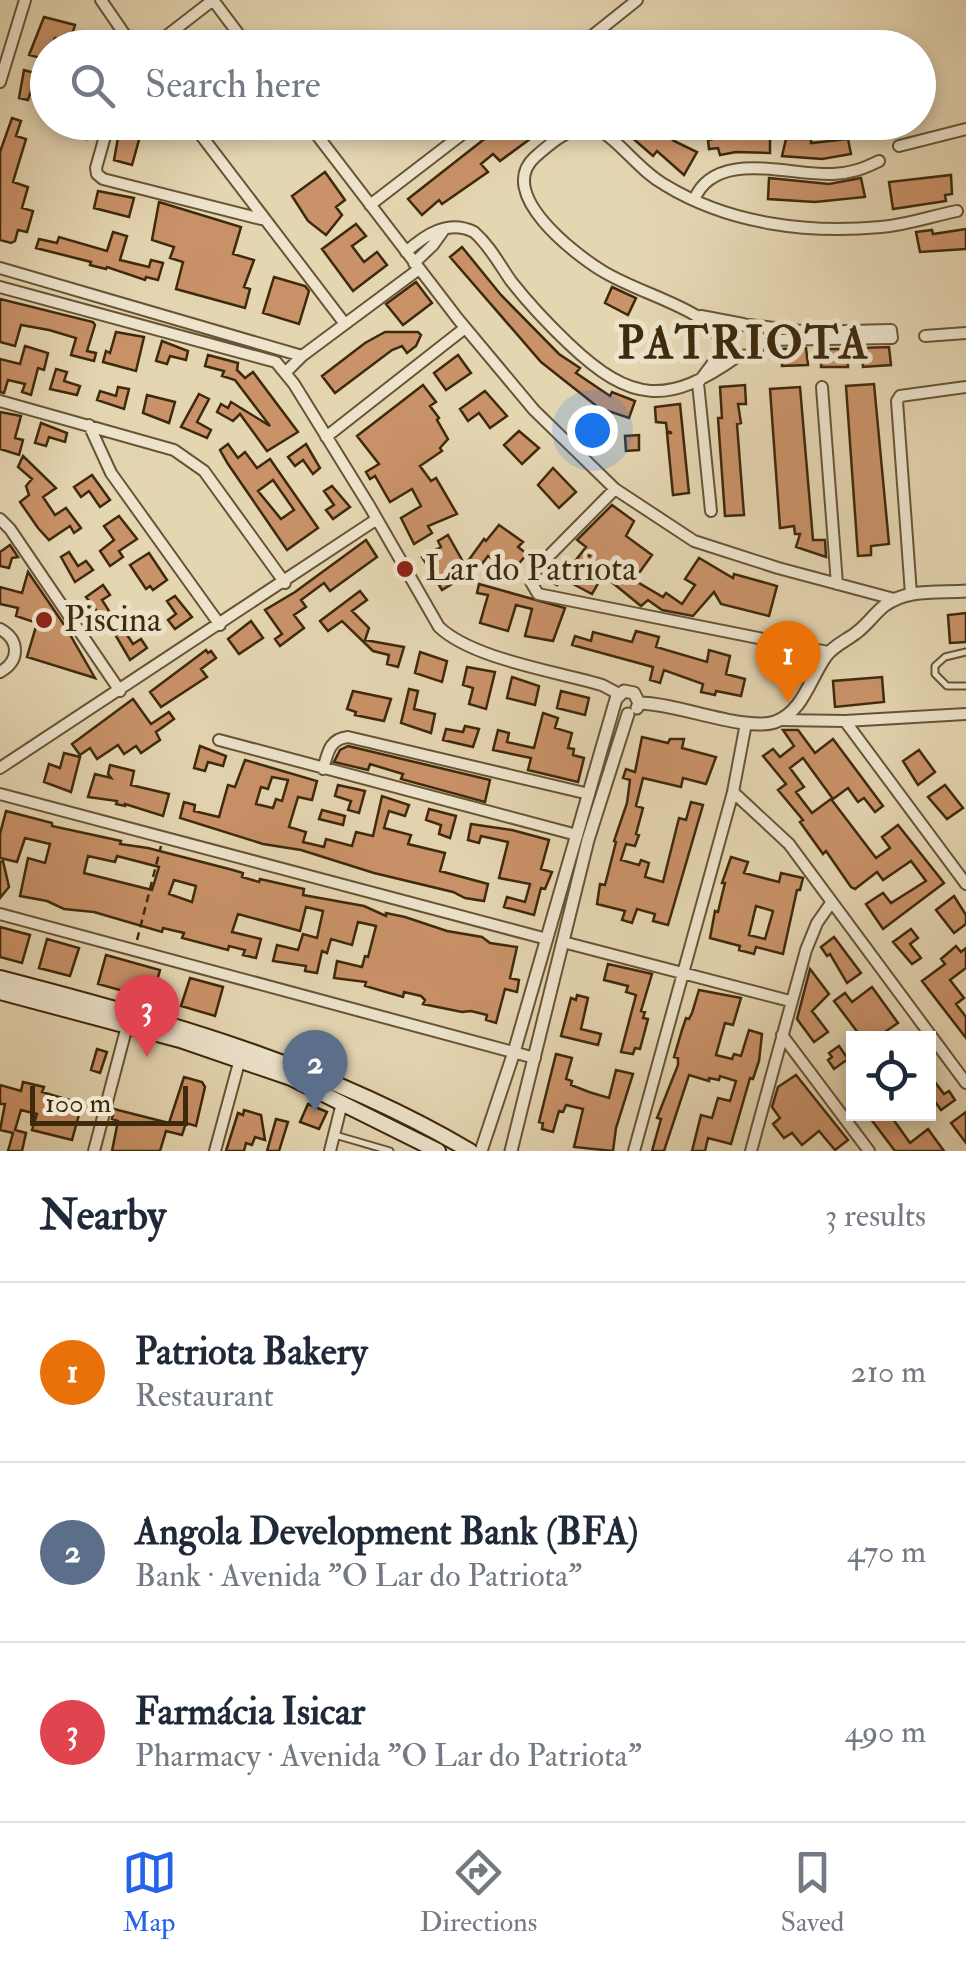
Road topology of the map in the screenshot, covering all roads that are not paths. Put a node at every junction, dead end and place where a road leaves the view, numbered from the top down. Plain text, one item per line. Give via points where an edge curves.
1 (25, 0) edge
2 (101, 0) edge
3 (213, 0) edge
4 (637, 0) edge
5 (121, 30) edge
6 (174, 30) edge
7 (236, 30) edge
8 (600, 30) edge
9 (0, 82) edge
10 (966, 129) edge
11 (936, 137) edge
12 (104, 140) edge
13 (204, 140) edge
14 (321, 140) edge
15 (454, 140) edge
16 (558, 140) edge
17 (609, 140) edge
18 (923, 140) edge
19 (899, 146) dead end
20 (879, 161) dead end
21 (694, 200) junction
22 (370, 204) junction
23 (963, 210) edge
24 (262, 219) junction
25 (444, 229) junction
26 (406, 252) junction
27 (417, 266) junction
28 (0, 268) edge
29 (0, 287) edge
30 (696, 315) junction
31 (345, 324) junction
32 (746, 325) junction
33 (466, 328) junction
34 (966, 333) edge
35 (925, 336) dead end
36 (762, 340) junction
37 (728, 344) junction
38 (302, 356) junction
39 (738, 356) junction
40 (286, 372) junction
41 (698, 384) junction
42 (822, 387) dead end
43 (966, 387) edge
44 (0, 401) edge
45 (89, 425) junction
46 (326, 436) junction
47 (615, 489) junction
48 (711, 512) dead end
49 (0, 519) edge
50 (377, 520) junction
51 (285, 582) junction
52 (837, 584) junction
53 (966, 591) edge
54 (911, 594) junction
55 (894, 599) junction
56 (220, 625) junction
57 (0, 629) edge
58 (828, 652) junction
59 (966, 652) edge
60 (0, 672) edge
61 (966, 686) edge
62 (120, 691) junction
63 (617, 699) junction
64 (639, 703) junction
65 (628, 714) junction
66 (966, 714) edge
67 (780, 720) junction
68 (845, 721) junction
69 (746, 723) junction
70 (218, 740) dead end
71 (0, 768) edge
72 (323, 769) junction
73 (733, 792) junction
74 (0, 794) edge
75 (589, 794) junction
76 (577, 835) junction
77 (966, 884) edge
78 (832, 903) junction
79 (0, 914) edge
80 (546, 939) junction
81 (563, 942) junction
82 (682, 971) junction
83 (0, 978) edge
84 (0, 992) edge
85 (790, 1001) junction
86 (127, 1026) junction
87 (782, 1036) junction
88 (514, 1052) junction
89 (535, 1058) junction
90 (240, 1060) junction
91 (966, 1082) edge
92 (342, 1103) junction
93 (335, 1135) junction
94 (514, 1150) edge
95 (94, 1151) edge
96 (215, 1151) edge
97 (330, 1151) edge
98 (390, 1151) edge
99 (438, 1151) edge
100 (470, 1151) edge
101 (481, 1151) edge
102 (634, 1151) edge
103 (751, 1151) edge
104 (869, 1151) edge

1 - 9 street
2 - 5 street
3 - 6 street
3 - 7 street
4 - 8 street
10 - 11 street
12 - 24 street via 96,168 104,179
13 - 24 street
14 - 22 street
15 - 22 street
16 - 30 street via 525,166 528,202 603,271
17 - 21 street via 653,178
18 - 19 street
20 - 21 street via 833,174 740,168 706,180
21 - 23 street via 792,228 884,227
22 - 26 street
24 - 31 street
25 - 26 street
25 - 27 street
25 - 41 street via 461,227 480,237 546,322 615,383 655,391
26 - 27 street
27 - 31 street
27 - 33 street
28 - 38 street
29 - 40 street via 276,362
30 - 32 street
30 - 37 street
31 - 38 street
32 - 36 street
32 - 36 street via 892,334
32 - 37 street via 734,329
33 - 46 street
33 - 47 street via 534,410
34 - 35 street
36 - 39 street via 754,355
37 - 39 street
37 - 41 street
38 - 40 street
39 - 41 street
40 - 46 street
41 - 48 street
42 - 52 street
43 - 54 street via 896,401
44 - 45 street
45 - 51 street via 174,450 204,471
45 - 56 street via 111,473
46 - 50 street
47 - 52 street via 694,541
47 - 58 street via 537,568 531,582 538,594
49 - 62 street
50 - 51 street
50 - 63 street via 450,638 602,684
51 - 56 street
52 - 55 street
53 - 54 street
54 - 55 street
55 - 58 street
56 - 62 street
57 - 60 street via 16,651
58 - 67 street via 796,707
59 - 61 lane via 935,666 939,682
62 - 71 street
63 - 64 street via 624,691
63 - 65 street via 618,710
63 - 75 street
64 - 65 street
64 - 69 street
65 - 81 street via 598,800
66 - 68 street
67 - 68 street
67 - 69 street
68 - 77 street
69 - 73 street
70 - 72 street
72 - 75 street via 330,746 348,737
72 - 76 street
73 - 78 street via 789,844
73 - 82 street
74 - 80 street
75 - 76 street
76 - 80 street
78 - 85 street via 812,934
78 - 91 street
79 - 88 street
80 - 88 street
81 - 82 street
81 - 89 street
82 - 85 street
82 - 102 street
83 - 100 main road via 270,1057
84 - 86 main road
85 - 87 street
86 - 90 main road
86 - 95 street
87 - 103 street
87 - 104 street
88 - 89 street
88 - 101 street
89 - 94 street
90 - 92 main road
90 - 96 street
92 - 93 street
92 - 99 main road
93 - 97 street
93 - 98 lane

